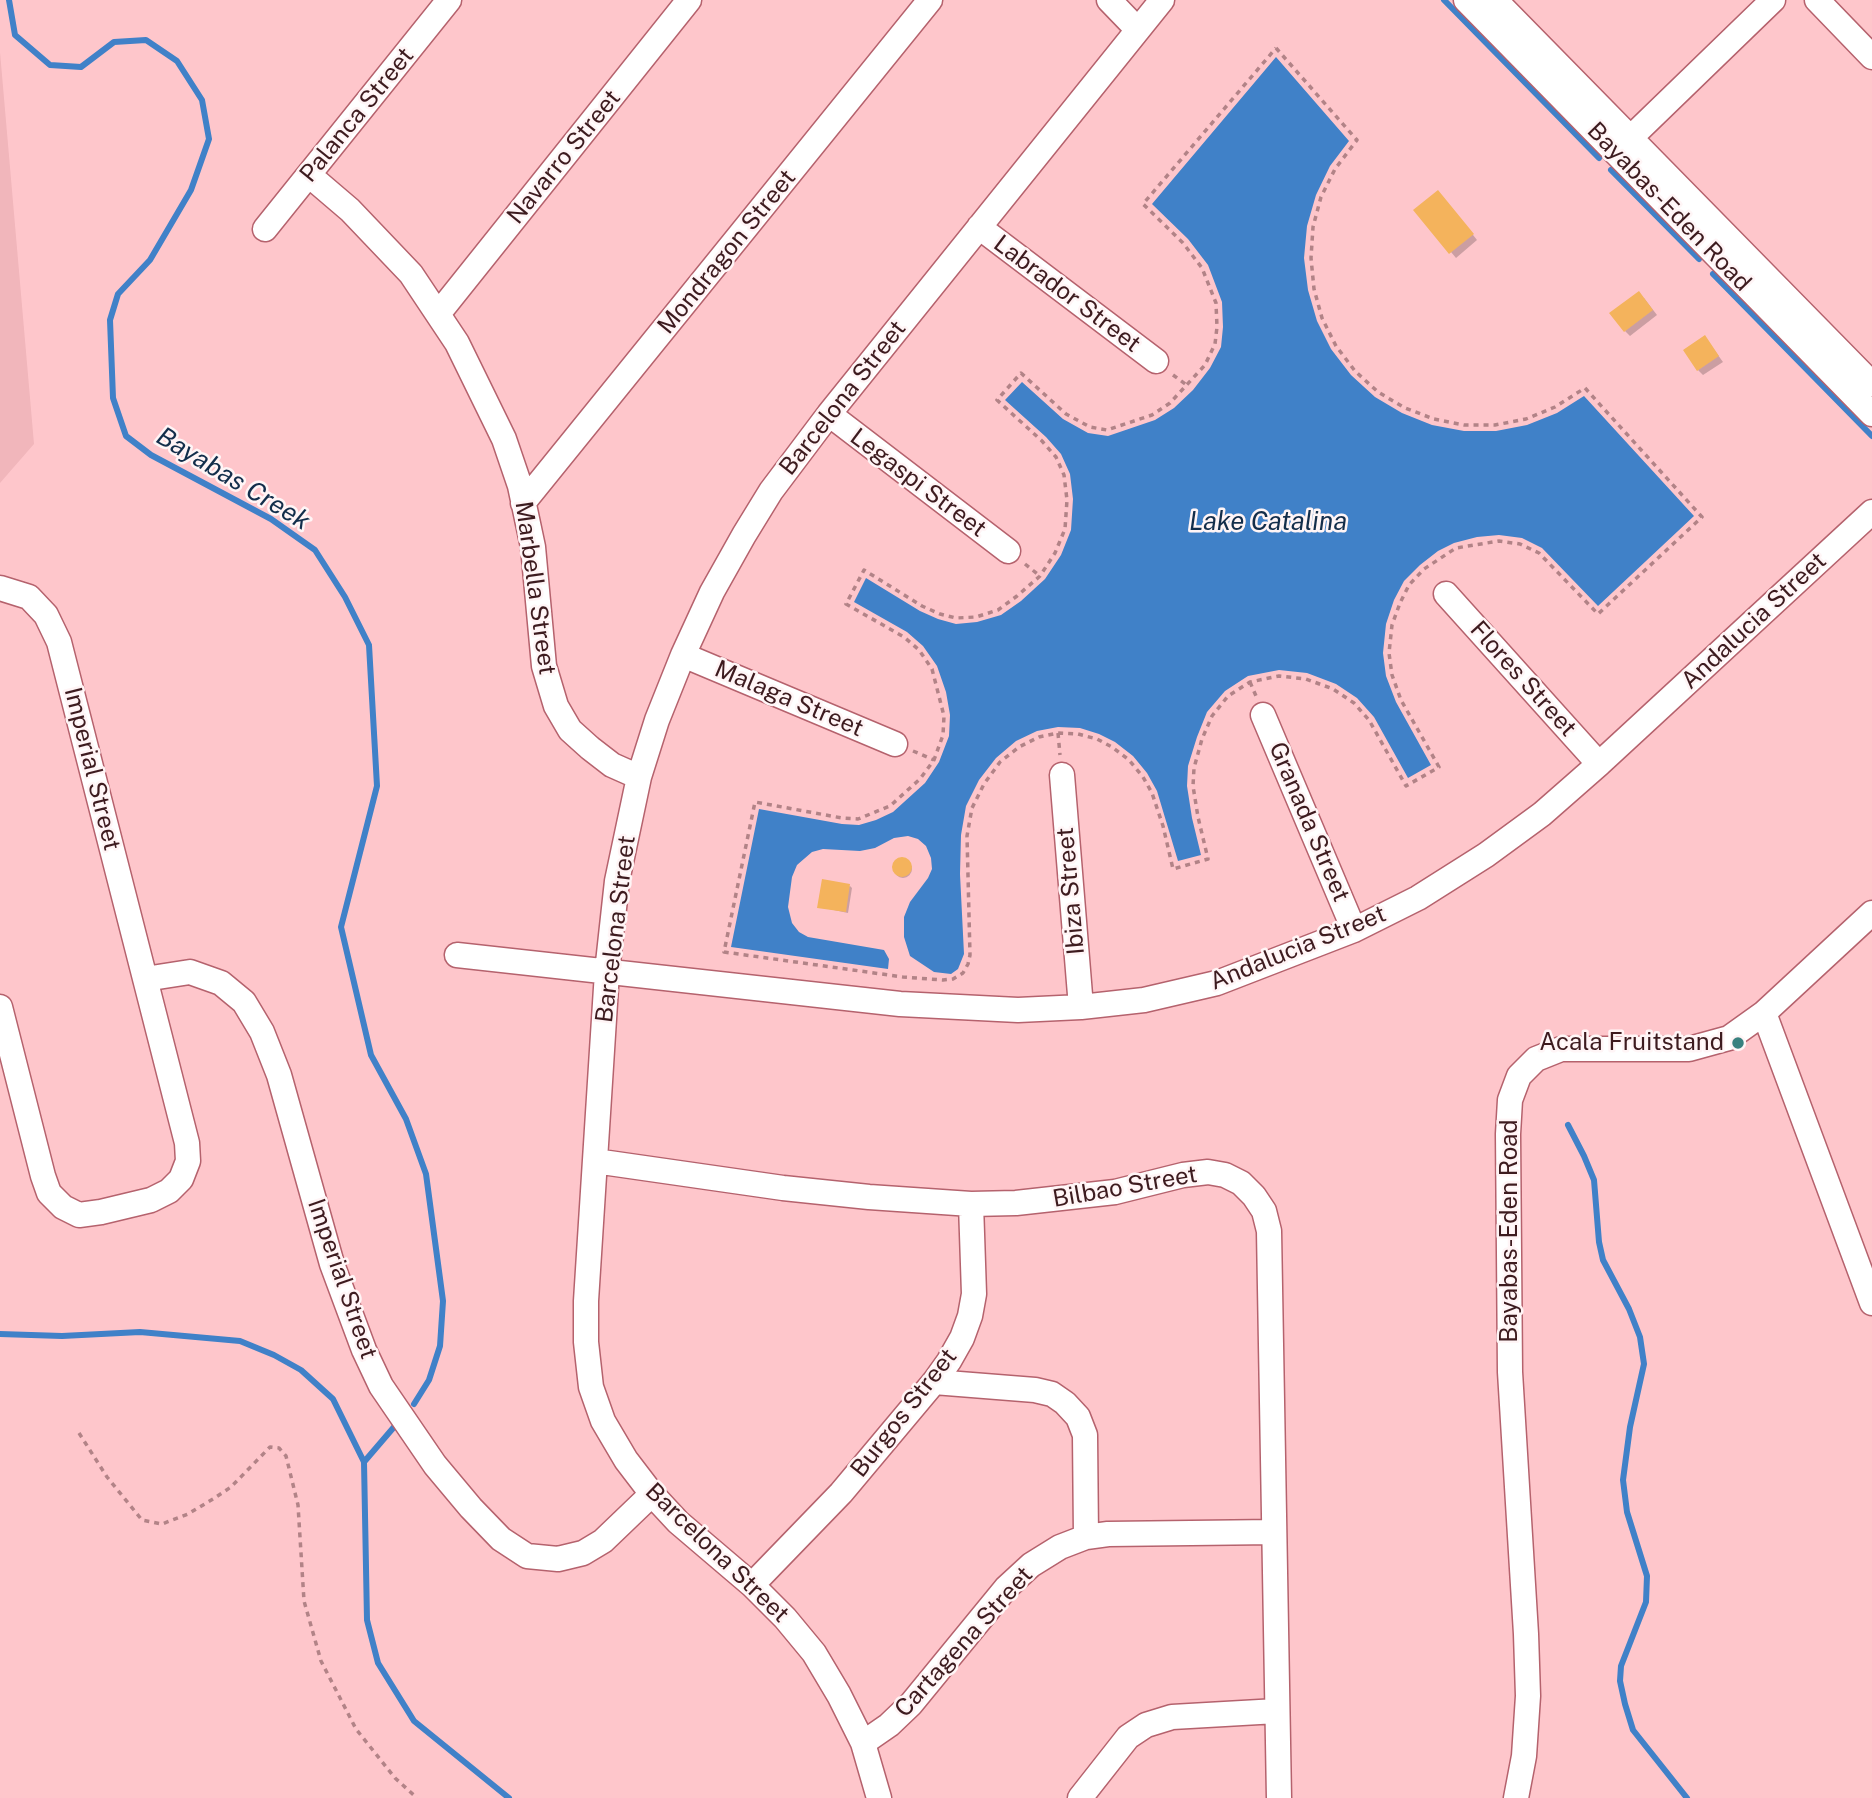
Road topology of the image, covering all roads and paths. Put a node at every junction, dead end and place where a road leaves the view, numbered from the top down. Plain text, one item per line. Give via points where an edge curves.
1 (449, 0) edge
2 (690, 0) edge
3 (930, 0) edge
4 (1108, 0) edge
5 (1162, 0) edge
6 (1466, 0) edge
7 (1495, 0) edge
8 (1773, 0) edge
9 (1816, 0) edge
10 (1137, 29) junction
11 (1872, 57) edge
12 (1623, 146) junction
13 (309, 175) junction
14 (979, 227) junction
15 (265, 229) dead end
16 (438, 314) junction
17 (1156, 362) dead end
18 (1872, 384) edge
19 (1872, 414) edge
20 (829, 415) junction
21 (523, 503) junction
22 (1872, 512) edge
23 (1008, 551) dead end
24 (0, 588) edge
25 (1447, 594) dead end
26 (683, 655) junction
27 (1264, 715) dead end
28 (895, 744) dead end
29 (1599, 764) junction
30 (1062, 775) dead end
31 (639, 777) junction
32 (1872, 913) edge
33 (1354, 930) junction
34 (457, 955) dead end
35 (607, 972) junction
36 (145, 979) junction
37 (943, 980) joint
38 (0, 1007) edge
39 (1081, 1007) junction
40 (1764, 1013) junction
41 (595, 1161) junction
42 (971, 1204) junction
43 (1872, 1303) edge
44 (934, 1382) junction
45 (79, 1433) dead end
46 (652, 1494) junction
47 (1274, 1532) junction
48 (1086, 1537) junction
49 (752, 1585) junction
50 (1277, 1712) junction
51 (863, 1742) junction
52 (416, 1798) edge
53 (879, 1798) edge
54 (1080, 1798) edge
55 (1279, 1798) edge
56 (1517, 1798) edge

1 - 13 street, Palanca Street
2 - 16 street, Navarro Street
3 - 21 street, Mondragon Street
4 - 10 street
5 - 10 street, Barcelona Street
6 - 12 street, Bayabas-Eden Road
7 - 12 street, Bayabas-Eden Road
8 - 12 street
9 - 11 street
10 - 14 street, Barcelona Street
12 - 18 street, Bayabas-Eden Road
12 - 19 street, Bayabas-Eden Road
13 - 15 street, Palanca Street
13 - 16 street, Marbella Street via 387,248
14 - 17 street, Labrador Street
14 - 20 street, Barcelona Street
16 - 21 street, Marbella Street via 504,439
20 - 23 street, Legaspi Street
20 - 26 street, Barcelona Street via 744,535
21 - 31 street, Marbella Street via 533,547 544,666 556,706 570,730 590,748
22 - 29 street, Andalucia Street
24 - 36 street, Imperial Street via 29,597 46,615 59,642
25 - 29 street, Flores Street
26 - 28 street, Malaga Street
26 - 31 street, Barcelona Street
27 - 33 street, Granada Street
29 - 33 street, Andalucia Street via 1486,855 1418,898
30 - 39 street, Ibiza Street
31 - 35 street, Barcelona Street via 617,881
32 - 40 street, Bayabas-Eden Road
33 - 39 street, Andalucia Street via 1217,983
34 - 35 street, Andalucia Street
35 - 39 street, Andalucia Street via 911,1005 1018,1010
35 - 41 street, Barcelona Street
36 - 38 street, Imperial Street via 188,1161 181,1179 169,1191 101,1212 79,1215 50,1193
36 - 46 street, Imperial Street via 190,972 221,983 244,1002 279,1075 332,1264 363,1350 381,1386 435,1465 494,1531 527,1556 558,1559 583,1553 603,1541
37 - 37 path via 724,952 755,802 858,818 890,806 934,760 944,716 932,669 904,637 846,604 864,570 940,614 975,617 998,610 1040,576 1065,529 1067,500 1056,457 996,400 1021,373 1066,414 1107,430 1152,415 1188,386 1205,365 1215,344 1216,303 1202,268 1143,204 1276,48 1357,140 1321,197 1311,258 1322,318 1355,371 1405,408 1465,425 1526,419 1585,388 1702,517 1598,614 1539,552 1520,544 1499,541 1456,548 1424,569 1409,584 1400,603 1389,653 1401,700 1439,767 1406,786 1369,720 1333,689 1279,676 1250,682 1228,696 1212,716 1194,768 1193,786 1208,859 1173,869 1152,793 1143,776 1112,747 1078,734 1058,733 1019,747 1000,762 972,808 967,836 970,955 962,974
40 - 43 street
40 - 56 street, Bayabas-Eden Road via 1729,1038 1689,1049 1561,1049 1536,1059 1519,1076 1510,1100 1510,1372 1528,1696
41 - 42 street, Bilbao Street via 783,1188
41 - 46 street, Barcelona Street via 586,1301 591,1387 625,1460
42 - 44 street, Burgos Street via 974,1294 970,1316 962,1338
42 - 47 street, Bilbao Street via 1115,1192 1208,1172 1241,1183 1254,1196 1269,1231
44 - 48 street via 1035,1390 1065,1403 1078,1417 1085,1435
44 - 49 street, Burgos Street via 841,1493
45 - 52 path via 142,1520 163,1524 213,1499 270,1447 279,1448 286,1456 298,1505 304,1601 321,1661 356,1728
46 - 49 street, Barcelona Street
47 - 48 street, Cartagena Street
47 - 50 street, Bilbao Street
48 - 51 street, Cartagena Street via 1031,1565 1006,1588 911,1704
49 - 51 street, Barcelona Street via 814,1653
50 - 54 street via 1172,1717 1146,1725 1128,1737
50 - 55 street, Bilbao Street
51 - 53 street, Barcelona Street

